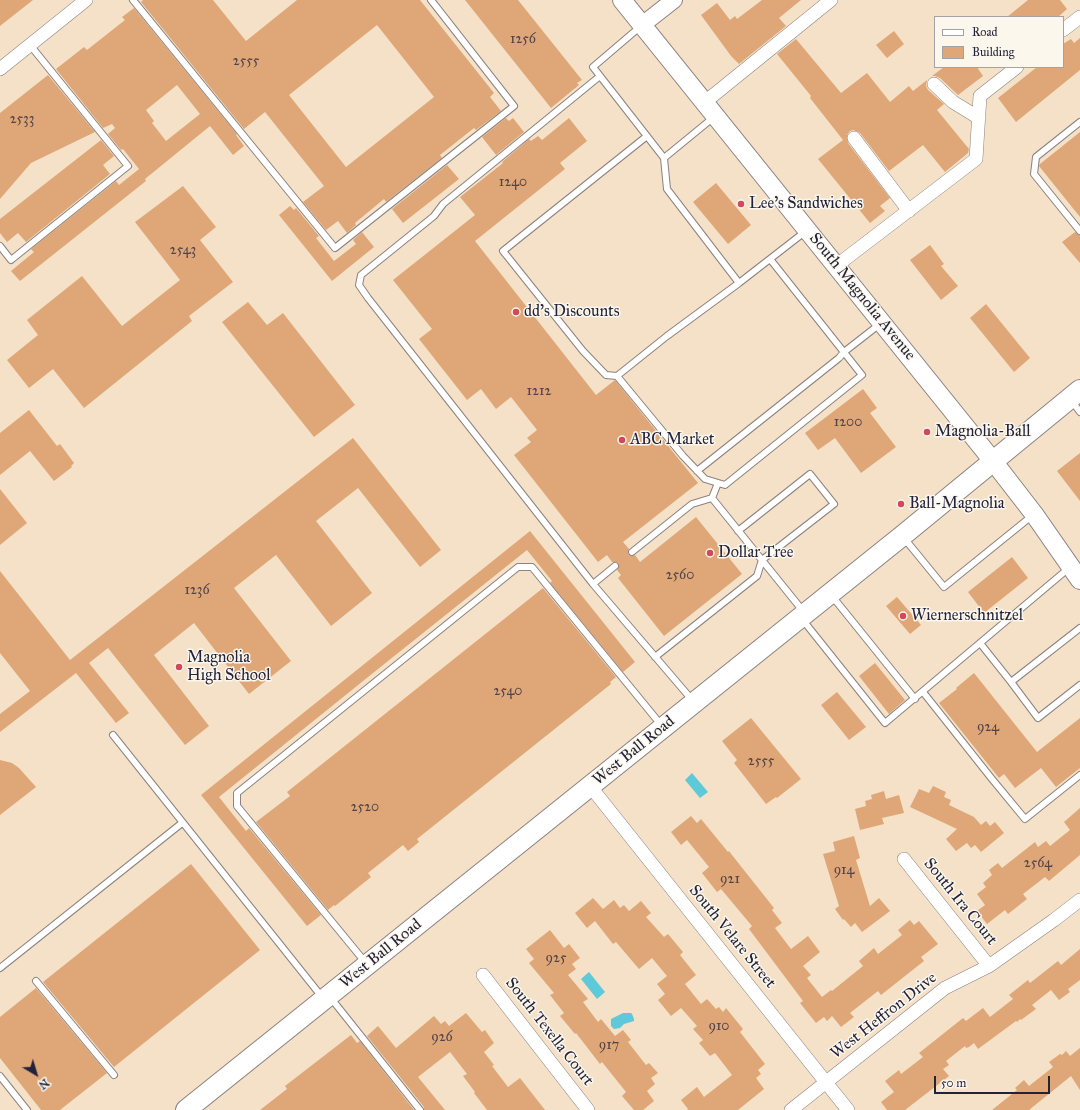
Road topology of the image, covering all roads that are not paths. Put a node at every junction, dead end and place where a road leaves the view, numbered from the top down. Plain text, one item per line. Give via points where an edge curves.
1 (133, 0) edge
2 (431, 0) edge
3 (622, 0) edge
4 (674, 0) edge
5 (831, 0) edge
6 (84, 1) edge
7 (1080, 17) edge
8 (642, 25) junction
9 (1064, 29) edge
10 (30, 45) junction
11 (1016, 68) edge
12 (0, 69) edge
13 (600, 76) junction
14 (934, 84) dead end
15 (711, 108) junction
16 (979, 118) junction
17 (1080, 122) edge
18 (647, 136) junction
19 (854, 138) dead end
20 (664, 158) junction
21 (909, 211) junction
22 (807, 229) junction
23 (1080, 231) edge
24 (0, 246) edge
25 (770, 259) junction
26 (836, 266) junction
27 (738, 283) junction
28 (882, 323) junction
29 (844, 352) junction
30 (616, 376) junction
31 (1076, 400) edge
32 (994, 462) junction
33 (697, 471) junction
34 (718, 483) junction
35 (712, 498) junction
36 (1034, 514) junction
37 (738, 531) junction
38 (902, 536) junction
39 (632, 552) dead end
40 (762, 560) junction
41 (615, 566) dead end
42 (1075, 574) edge
43 (593, 584) junction
44 (829, 594) junction
45 (802, 615) junction
46 (1080, 628) edge
47 (980, 643) junction
48 (655, 657) junction
49 (1011, 682) junction
50 (1080, 685) edge
51 (923, 692) junction
52 (915, 700) junction
53 (694, 703) junction
54 (663, 728) junction
55 (112, 735) dead end
56 (1080, 774) edge
57 (590, 786) junction
58 (182, 823) junction
59 (904, 859) dead end
60 (1080, 900) edge
61 (367, 965) junction
62 (989, 966) junction
63 (0, 968) edge
64 (483, 975) dead end
65 (36, 981) dead end
66 (326, 998) junction
67 (114, 1075) dead end
68 (0, 1076) edge
69 (826, 1083) junction
70 (27, 1110) edge
71 (186, 1110) edge
72 (420, 1110) edge
73 (588, 1110) edge
74 (791, 1110) edge
75 (848, 1110) edge

1 - 2 lane via 335,248 514,106
3 - 8 main road, South Magnolia Avenue
4 - 8 street
5 - 15 street
6 - 10 street
7 - 9 street
8 - 13 lane via 593,67
8 - 15 main road, South Magnolia Avenue
10 - 12 street
10 - 24 lane via 128,166 11,260
11 - 16 street via 980,96
13 - 18 lane
13 - 43 lane via 443,204 434,216 361,275 359,285
14 - 16 street via 953,102
15 - 20 lane
15 - 22 main road, South Magnolia Avenue
16 - 21 street via 976,160
17 - 23 lane via 1036,157 1034,174
18 - 20 lane
18 - 30 lane via 503,252 583,351 606,375
19 - 21 street
20 - 27 lane via 667,189
21 - 26 street
22 - 25 lane
22 - 26 main road, South Magnolia Avenue
25 - 27 lane
25 - 29 lane
26 - 28 main road, South Magnolia Avenue
27 - 30 lane
28 - 29 lane
28 - 32 main road, South Magnolia Avenue
29 - 33 lane
29 - 34 lane via 862,375 725,485
30 - 33 lane
31 - 32 main road, West Ball Road
32 - 36 main road, South Magnolia Avenue
32 - 38 main road, West Ball Road
33 - 34 lane via 705,479
34 - 35 lane
35 - 37 lane
35 - 39 lane via 692,504
36 - 38 lane via 944,587
36 - 42 main road, South Magnolia Avenue
37 - 40 lane
37 - 40 lane via 810,474 834,504
38 - 44 main road, West Ball Road
40 - 45 lane
40 - 48 lane via 756,576
41 - 43 lane
42 - 47 lane
43 - 48 lane
44 - 45 main road, West Ball Road
44 - 52 lane
45 - 52 lane via 885,723
45 - 53 main road, West Ball Road
46 - 49 lane
47 - 49 lane
47 - 51 lane
48 - 53 lane
49 - 50 lane via 1038,718
51 - 52 lane
51 - 56 lane via 1025,819
53 - 54 main road, West Ball Road
54 - 57 main road, West Ball Road
54 - 61 lane via 532,567 518,567 237,793 237,806
55 - 58 lane
57 - 61 main road, West Ball Road
57 - 69 street, South Velare Street
58 - 63 lane
58 - 66 lane
59 - 62 street, South Ira Court
60 - 62 street, West Heffron Drive
61 - 66 main road, West Ball Road
62 - 69 street, West Heffron Drive via 945,988
64 - 73 street, South Texella Court
65 - 67 lane
66 - 71 main road, West Ball Road
66 - 72 lane
68 - 70 lane
69 - 74 street, West Heffron Drive
69 - 75 street, South Velare Street

